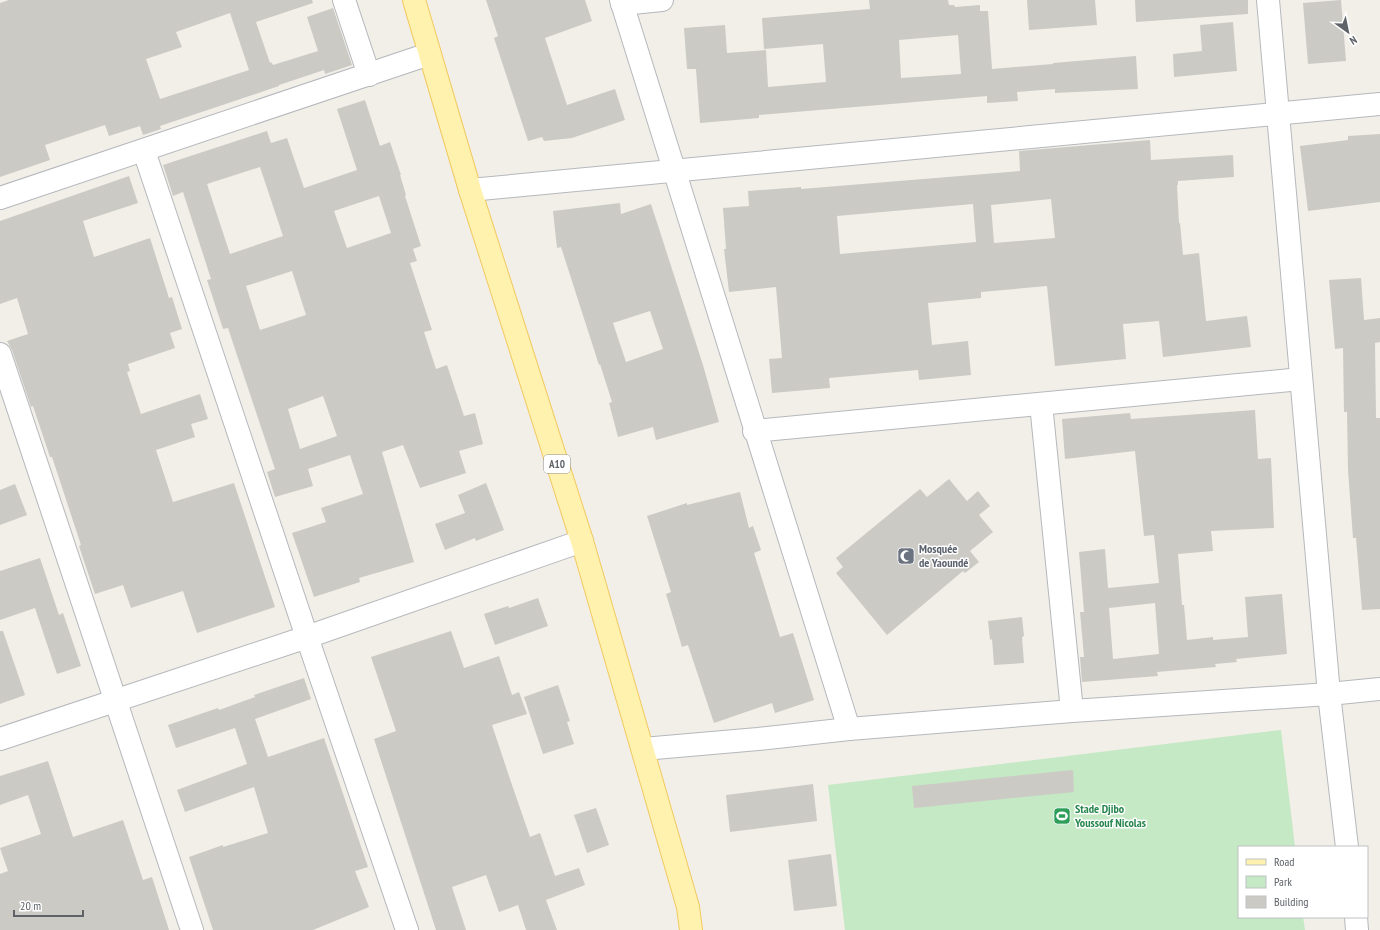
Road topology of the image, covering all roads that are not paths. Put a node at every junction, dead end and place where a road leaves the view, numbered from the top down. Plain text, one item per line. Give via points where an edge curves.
1 (344, 0) edge
2 (414, 0) edge
3 (662, 0) edge
4 (1268, 0) edge
5 (621, 2) edge
6 (430, 54) junction
7 (369, 74) junction
8 (1380, 104) edge
9 (1277, 113) junction
10 (144, 151) junction
11 (674, 171) junction
12 (470, 190) junction
13 (0, 198) edge
14 (0, 354) edge
15 (1301, 379) junction
16 (1041, 404) junction
17 (754, 431) junction
18 (582, 540) junction
19 (307, 636) junction
20 (1380, 689) edge
21 (1329, 694) junction
22 (115, 701) junction
23 (1072, 711) junction
24 (849, 729) junction
25 (0, 739) edge
26 (642, 749) junction
27 (1347, 846) edge
28 (1356, 918) edge
29 (192, 930) edge
30 (407, 930) edge
31 (691, 930) edge
32 (1357, 930) edge

1 - 7 street
2 - 6 main road, A10
3 - 5 street
4 - 9 street
5 - 11 street
6 - 7 street
6 - 12 main road, A10
7 - 10 street
8 - 9 street
9 - 11 street
9 - 15 street
10 - 13 street
10 - 19 street
11 - 12 street
11 - 17 street
12 - 18 main road, A10
14 - 22 street
15 - 16 street
15 - 21 street
16 - 17 street
16 - 23 street
17 - 24 street
18 - 19 street
18 - 26 main road, A10
19 - 22 street
19 - 30 street
20 - 21 street
21 - 23 street
21 - 27 street
22 - 25 street
22 - 29 street
23 - 24 street
24 - 26 street via 758,740
26 - 31 main road, A10 via 688,907
28 - 32 street

